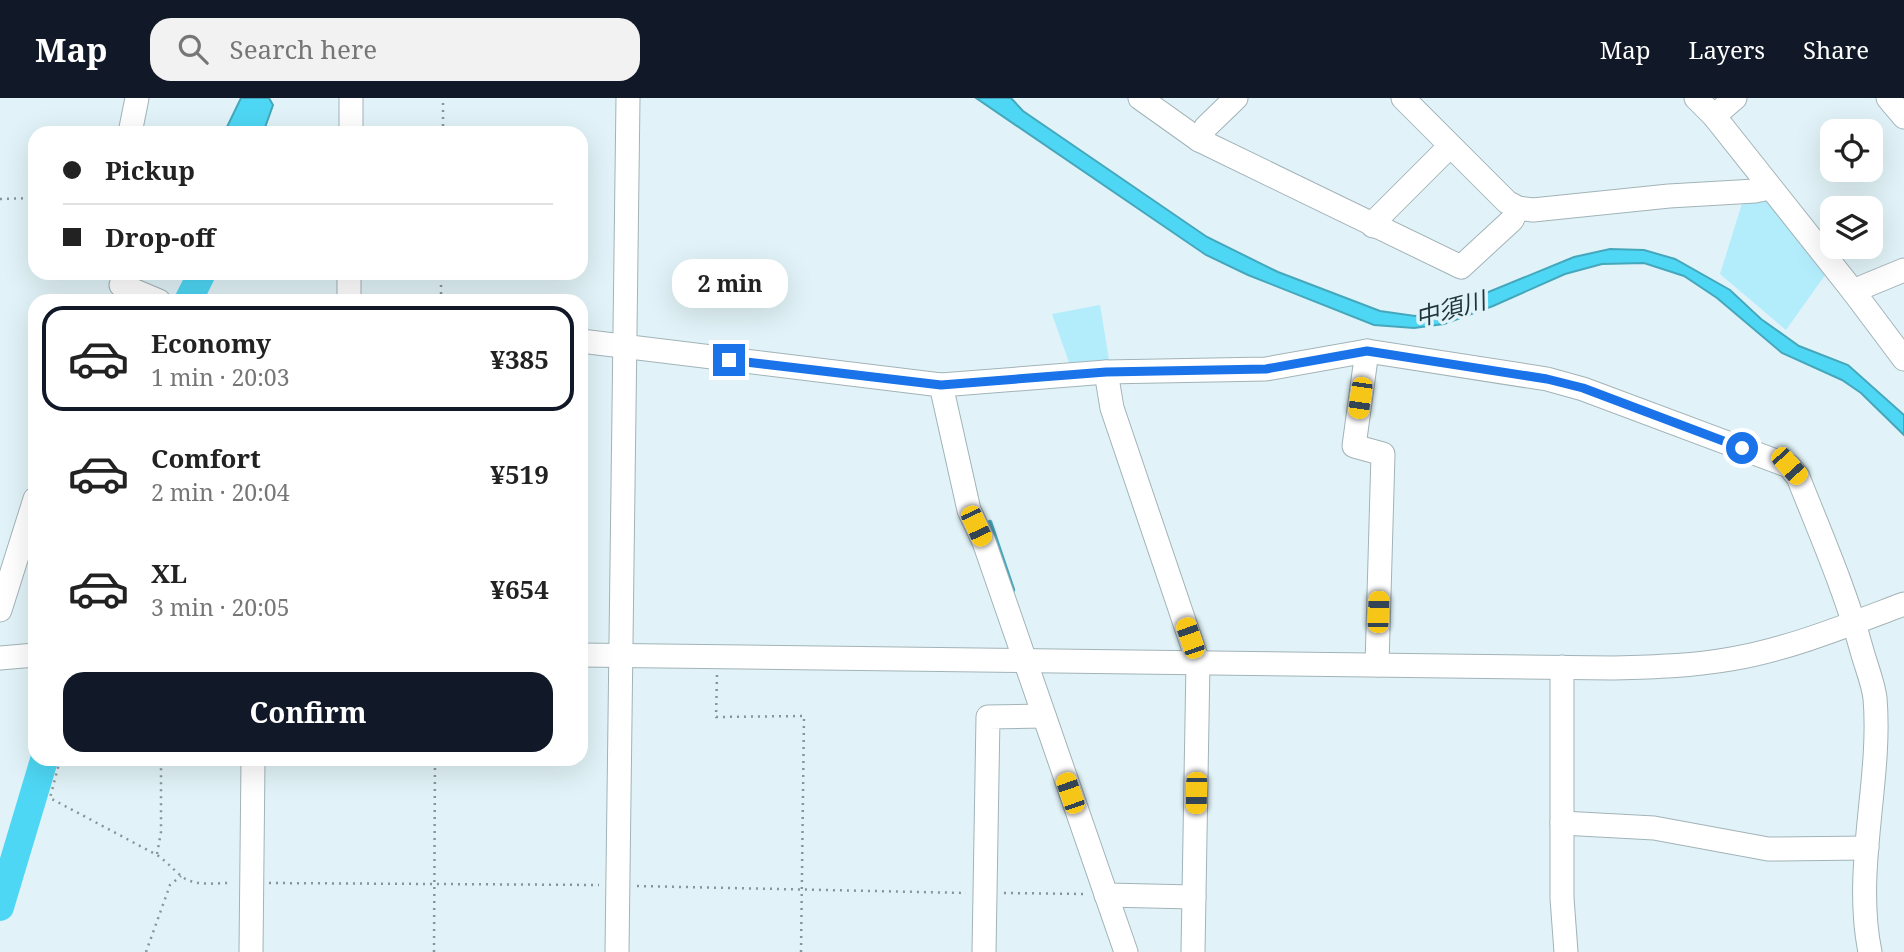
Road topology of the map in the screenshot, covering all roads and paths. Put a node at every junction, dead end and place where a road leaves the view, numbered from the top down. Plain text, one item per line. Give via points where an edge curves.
1 (137, 98) edge
2 (351, 98) edge
3 (443, 98) edge
4 (628, 98) edge
5 (1140, 98) edge
6 (1236, 98) edge
7 (1403, 98) edge
8 (1696, 98) edge
9 (1735, 98) edge
10 (1888, 98) edge
11 (1714, 116) junction
12 (1904, 117) edge
13 (131, 126) edge
14 (351, 126) edge
15 (443, 126) edge
16 (1199, 140) junction
17 (1450, 146) junction
18 (1769, 188) junction
19 (28, 198) edge
20 (0, 199) edge
21 (1518, 208) junction
22 (1373, 226) junction
23 (1904, 271) edge
24 (119, 286) edge
25 (1853, 290) junction
26 (140, 294) edge
27 (588, 342) edge
28 (624, 347) junction
29 (1367, 351) junction
30 (1904, 359) edge
31 (1106, 372) junction
32 (941, 385) junction
33 (28, 521) edge
34 (1904, 604) edge
35 (0, 610) edge
36 (1854, 623) junction
37 (588, 655) edge
38 (28, 656) edge
39 (621, 656) junction
40 (717, 657) junction
41 (0, 658) edge
42 (1023, 660) junction
43 (1198, 662) junction
44 (1377, 665) junction
45 (1562, 667) junction
46 (1044, 716) junction
47 (58, 766) edge
48 (160, 766) edge
49 (253, 766) edge
50 (435, 766) edge
51 (1562, 823) junction
52 (1867, 848) junction
53 (157, 855) junction
54 (181, 876) junction
55 (251, 883) junction
56 (434, 886) junction
57 (617, 886) junction
58 (802, 890) junction
59 (985, 893) junction
60 (1106, 895) junction
61 (1194, 897) junction
62 (146, 952) edge
63 (251, 952) edge
64 (434, 952) edge
65 (617, 952) edge
66 (801, 952) edge
67 (984, 952) edge
68 (1126, 952) edge
69 (1193, 952) edge
70 (1566, 952) edge
71 (1870, 952) edge

1 - 13 street
2 - 14 street
3 - 15 path
4 - 28 street
5 - 16 street
6 - 16 street
7 - 17 street
8 - 11 street
9 - 11 street
10 - 12 street
11 - 18 street
16 - 22 street
17 - 21 street
17 - 22 street
18 - 21 street
18 - 25 street
19 - 20 path
21 - 22 street via 1512,220 1461,267
23 - 25 street
24 - 26 street
25 - 30 street
27 - 28 street
28 - 32 street
28 - 39 street
29 - 31 street via 1266,369
29 - 36 street via 1583,388 1789,466 1798,477
29 - 44 street via 1354,446 1382,454
31 - 32 street
31 - 43 street via 1112,408
32 - 42 street via 969,510
33 - 35 street
34 - 36 street
36 - 45 street via 1788,646 1731,659 1662,666
36 - 52 street via 1874,695
37 - 39 street
38 - 41 street
39 - 40 street
39 - 57 street
40 - 42 street
40 - 58 path via 716,717 804,716
42 - 43 street
42 - 46 street
43 - 44 street
43 - 61 street
44 - 45 street
45 - 51 street
46 - 59 street via 988,717
46 - 60 street
47 - 53 path via 50,798
48 - 53 path
49 - 55 street
50 - 56 path
51 - 52 street via 1654,828 1768,849
51 - 70 street
52 - 71 street
53 - 54 path
54 - 55 path via 193,883
54 - 62 path via 170,885
55 - 56 path
55 - 63 street
56 - 57 path
56 - 64 path
57 - 58 path
57 - 65 street
58 - 59 path
58 - 66 path
59 - 60 path
59 - 67 street
60 - 61 street
60 - 68 street
61 - 69 street

